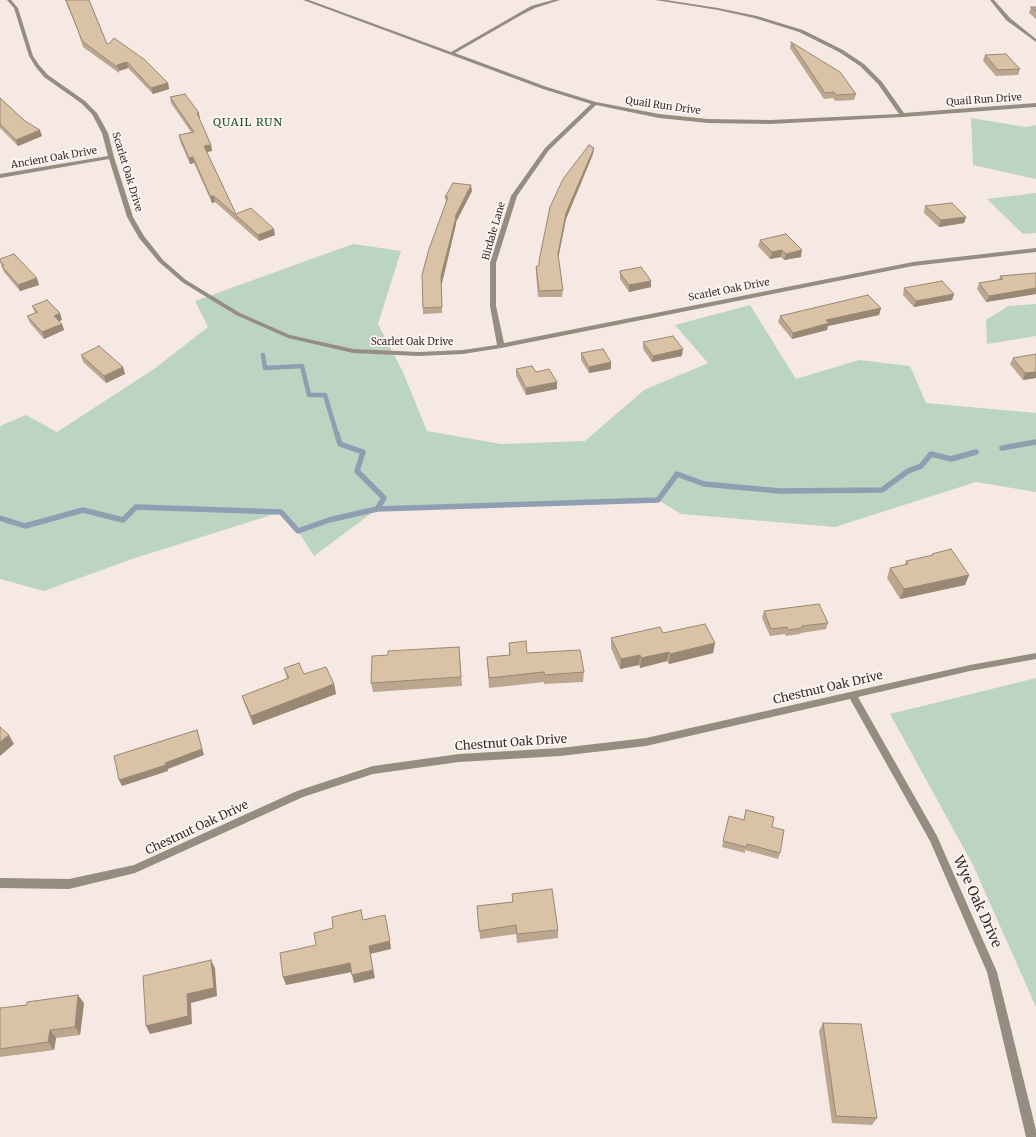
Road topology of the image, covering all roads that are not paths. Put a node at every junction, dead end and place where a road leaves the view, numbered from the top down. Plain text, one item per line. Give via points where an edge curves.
1 (9, 0) edge
2 (305, 0) edge
3 (558, 0) edge
4 (657, 0) edge
5 (992, 0) edge
6 (1036, 41) edge
7 (451, 54) junction
8 (595, 103) junction
9 (1036, 105) edge
10 (902, 115) junction
11 (111, 157) junction
12 (0, 176) edge
13 (1036, 250) edge
14 (501, 346) junction
15 (1036, 656) edge
16 (852, 695) junction
17 (0, 883) edge
18 (1032, 1137) edge

1 - 11 street, Scarlet Oak Drive via 16,8 31,56 37,66 94,113 105,133
2 - 7 street, Quail Run Drive
3 - 7 street via 533,7
4 - 10 street via 755,16 801,31 841,50 862,66 880,82
5 - 6 street via 1008,19
7 - 8 street, Quail Run Drive
8 - 10 street, Quail Run Drive via 659,116 708,121 770,122
8 - 14 street, Birdale Lane via 547,149 514,196 508,209 494,263 493,306
9 - 10 street, Quail Run Drive
11 - 12 street, Ancient Oak Drive
11 - 14 street, Scarlet Oak Drive via 130,217 141,237 161,261 184,281 238,314 288,336 353,351 419,354 463,352
13 - 14 street, Scarlet Oak Drive via 912,264
15 - 16 street, Chestnut Oak Drive
16 - 17 street, Chestnut Oak Drive via 646,742 560,752 459,758 373,770 300,794 135,869 69,884
16 - 18 street, Wye Oak Drive via 934,839 992,972

